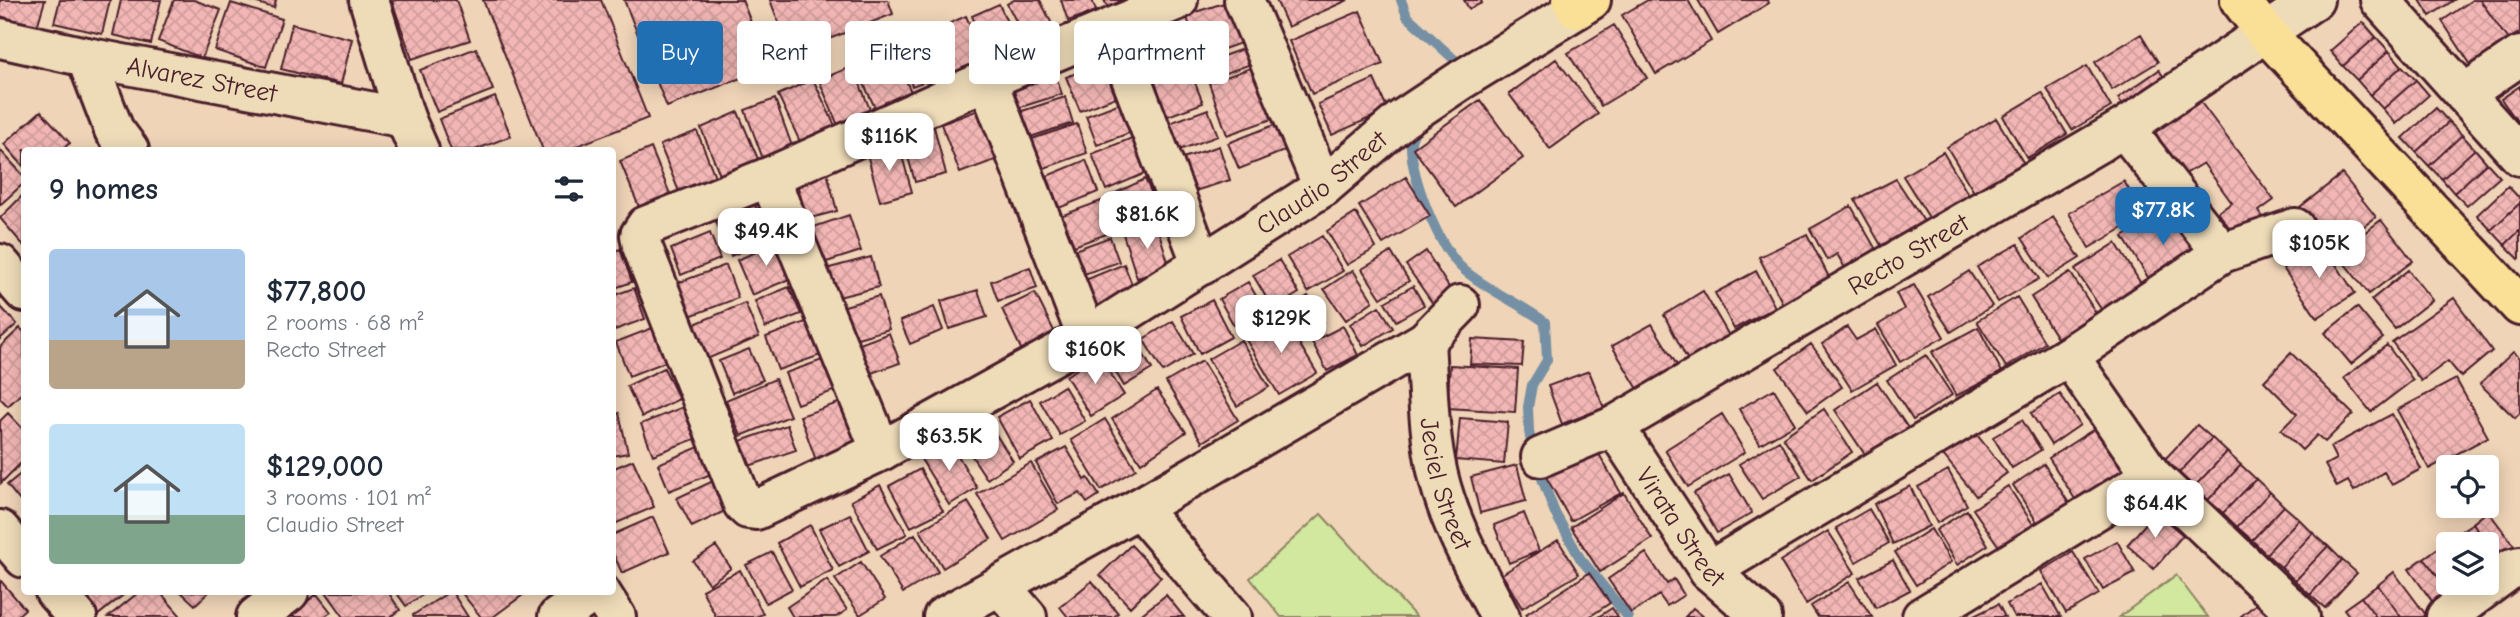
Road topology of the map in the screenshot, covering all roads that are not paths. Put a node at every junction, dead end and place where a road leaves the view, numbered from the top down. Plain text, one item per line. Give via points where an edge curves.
1 (369, 0) edge
2 (1178, 0) edge
3 (1244, 0) edge
4 (2240, 0) edge
5 (2314, 0) edge
6 (2380, 0) edge
7 (1580, 3) edge
8 (1128, 21) edge
9 (2265, 32) junction
10 (0, 38) edge
11 (2520, 56) edge
12 (86, 57) junction
13 (978, 84) edge
14 (989, 84) edge
15 (1133, 84) edge
16 (2464, 94) junction
17 (2124, 128) junction
18 (412, 134) edge
19 (127, 147) edge
20 (2520, 156) edge
21 (769, 177) junction
22 (1323, 187) junction
23 (2295, 228) dead end
24 (2222, 253) junction
25 (0, 264) edge
26 (1202, 265) junction
27 (21, 288) edge
28 (1460, 305) dead end
29 (2520, 306) edge
30 (1087, 337) junction
31 (1425, 341) junction
32 (2069, 356) junction
33 (1614, 426) junction
34 (881, 452) junction
35 (1541, 457) dead end
36 (2152, 476) junction
37 (1139, 508) junction
38 (0, 530) edge
39 (21, 554) edge
40 (2520, 566) edge
41 (1709, 571) junction
42 (1000, 586) junction
43 (58, 595) edge
44 (282, 595) edge
45 (590, 595) edge
46 (602, 595) edge
47 (77, 617) edge
48 (256, 617) edge
49 (558, 617) edge
50 (616, 617) edge
51 (943, 617) edge
52 (1027, 617) edge
53 (1233, 617) edge
54 (1500, 617) edge
55 (1762, 617) edge
56 (1922, 617) edge
57 (2300, 617) edge
58 (2446, 617) edge

1 - 18 street
2 - 8 street
3 - 22 street
4 - 9 main road
5 - 9 street, Recto Street
6 - 16 street
7 - 22 street, Claudio Street via 1401,120
9 - 17 street, Recto Street
9 - 29 main road
10 - 12 street, Alvarez Street
11 - 16 street
12 - 18 street, Alvarez Street
12 - 19 street via 114,130
13 - 21 street
14 - 30 street
15 - 26 street
16 - 20 street
17 - 24 street
17 - 33 street, Recto Street
21 - 34 street
21 - 34 street, Claudio Street via 646,226 640,235 743,504 756,510
22 - 26 street, Claudio Street
23 - 24 street
24 - 32 street
25 - 27 street
26 - 30 street, Claudio Street
28 - 31 street
30 - 34 street, Claudio Street
31 - 37 street
31 - 54 street, Jeciel Street via 1438,475 1453,525
32 - 36 street
32 - 41 street
33 - 35 street, Recto Street
33 - 41 street, Virata Street
36 - 56 street
36 - 57 street
37 - 42 street
37 - 53 street
38 - 39 street
40 - 58 street
41 - 55 street, Virata Street
42 - 51 street
42 - 52 street
43 - 47 street
44 - 48 street
45 - 49 street
46 - 50 street

